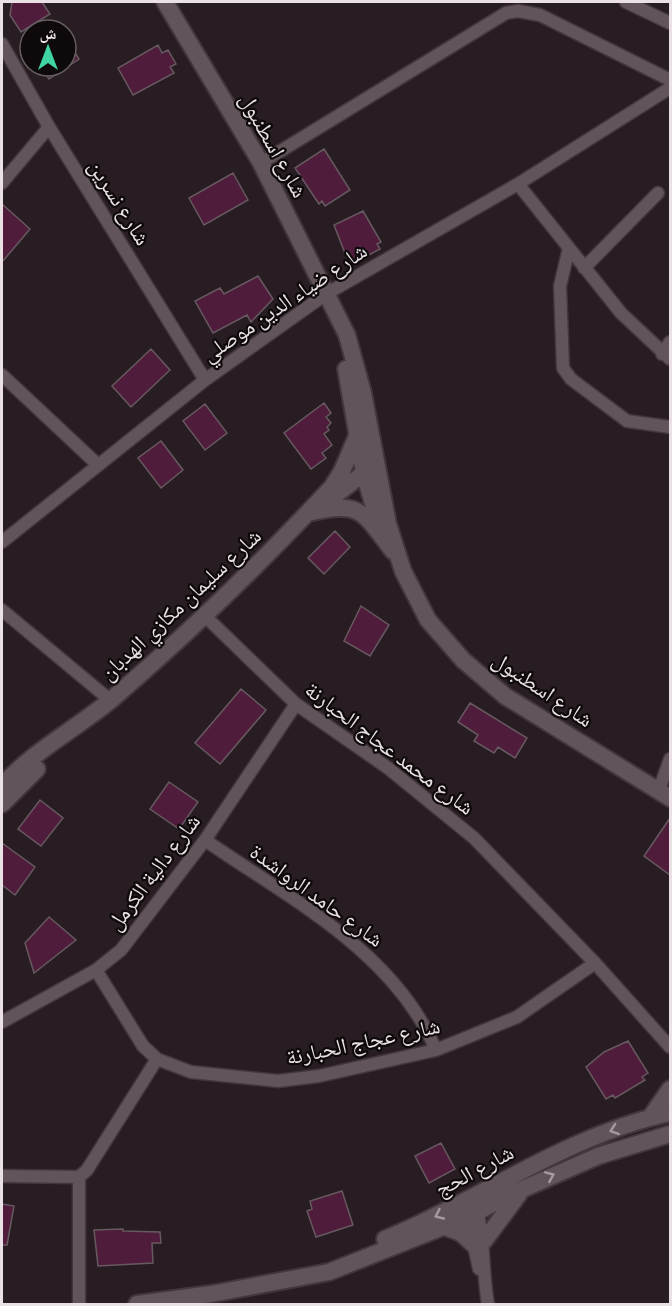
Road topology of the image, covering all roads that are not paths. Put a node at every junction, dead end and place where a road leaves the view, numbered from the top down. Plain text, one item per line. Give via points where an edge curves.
1 (165, 2) edge
2 (626, 2) edge
3 (670, 23) edge
4 (2, 44) edge
5 (670, 80) edge
6 (670, 88) edge
7 (49, 127) junction
8 (261, 163) junction
9 (2, 183) edge
10 (518, 184) junction
11 (658, 193) dead end
12 (568, 248) junction
13 (584, 268) junction
14 (326, 294) junction
15 (335, 315) junction
16 (670, 342) edge
17 (666, 356) edge
18 (2, 375) edge
19 (205, 380) junction
20 (670, 426) edge
21 (357, 436) junction
22 (373, 450) junction
23 (97, 464) junction
24 (364, 473) junction
25 (308, 513) junction
26 (2, 542) edge
27 (399, 559) junction
28 (2, 610) edge
29 (205, 616) junction
30 (110, 700) junction
31 (296, 704) junction
32 (670, 759) edge
33 (4, 791) edge
34 (665, 794) edge
35 (206, 840) junction
36 (595, 963) junction
37 (96, 970) junction
38 (2, 1022) edge
39 (670, 1047) edge
40 (436, 1050) junction
41 (157, 1059) junction
42 (670, 1089) edge
43 (670, 1113) edge
44 (650, 1118) junction
45 (670, 1134) edge
46 (2, 1176) edge
47 (79, 1177) junction
48 (524, 1188) junction
49 (471, 1208) junction
50 (445, 1227) junction
51 (479, 1243) junction
52 (303, 1276) junction
53 (79, 1305) edge
54 (137, 1305) edge
55 (488, 1305) edge

1 - 8 street, شارع اسطنبول
2 - 3 street
4 - 7 street, شارع نسرين
5 - 8 street via 540,15 506,13
6 - 10 street, شارع ضياء الدين موصلي
7 - 9 street
7 - 19 street, شارع نسرين
8 - 14 street, شارع اسطنبول
10 - 12 street
10 - 14 street, شارع ضياء الدين موصلي
11 - 13 street
12 - 13 street
12 - 20 street via 560,285 563,368 570,379 627,422
13 - 17 street via 621,313
14 - 15 street, شارع اسطنبول
14 - 19 street, شارع ضياء الدين موصلي
15 - 21 street, شارع اسطنبول
15 - 22 street, شارع اسطنبول via 347,335 357,366
16 - 17 street
18 - 23 street
19 - 23 street, شارع ضياء الدين موصلي
21 - 24 street, شارع اسطنبول
21 - 25 street, شارع سليمان مكازي الهدبان via 342,471
22 - 24 street
22 - 27 street, شارع اسطنبول
23 - 26 street, شارع ضياء الدين موصلي
24 - 25 street, شارع سليمان مكازي الهدبان
24 - 27 street, شارع اسطنبول via 374,508
25 - 27 street via 339,506 355,509 364,514
25 - 29 street, شارع سليمان مكازي الهدبان
27 - 34 street, شارع اسطنبول via 428,620 482,678
28 - 30 street
29 - 30 street, شارع سليمان مكازي الهدبان
29 - 31 street, شارع محمد عجاج الحبارنة
30 - 33 street, شارع سليمان مكازي الهدبان
31 - 35 street, شارع دالية الكرمل
31 - 36 street, شارع محمد عجاج الحبارنة via 388,768 474,838
32 - 34 street
35 - 37 street, شارع دالية الكرمل via 141,927
35 - 40 street, شارع حامد الرواشدة via 358,945 415,1007
36 - 39 street, شارع محمد عجاج الحبارنة
36 - 40 street, شارع عجاج الحبارنة via 517,1017
37 - 38 street, شارع دالية الكرمل
37 - 41 street, شارع عجاج الحبارنة via 143,1046
40 - 41 street, شارع عجاج الحبارنة via 278,1081 190,1072
41 - 47 street
42 - 44 street
43 - 44 street, شارع الحج
44 -> 49 street, شارع الحج via 600,1134 546,1158
48 -> 45 street, شارع الحج via 598,1156
46 - 47 street
47 - 53 street
48 - 49 street, شارع الحج
48 - 51 street
49 - 50 street, شارع الحج
49 - 51 street
49 -> 52 street, شارع الحج via 327,1262
50 - 51 street
50 - 52 street, شارع الحج via 329,1272
51 - 55 street
52 - 54 street, شارع الحج

